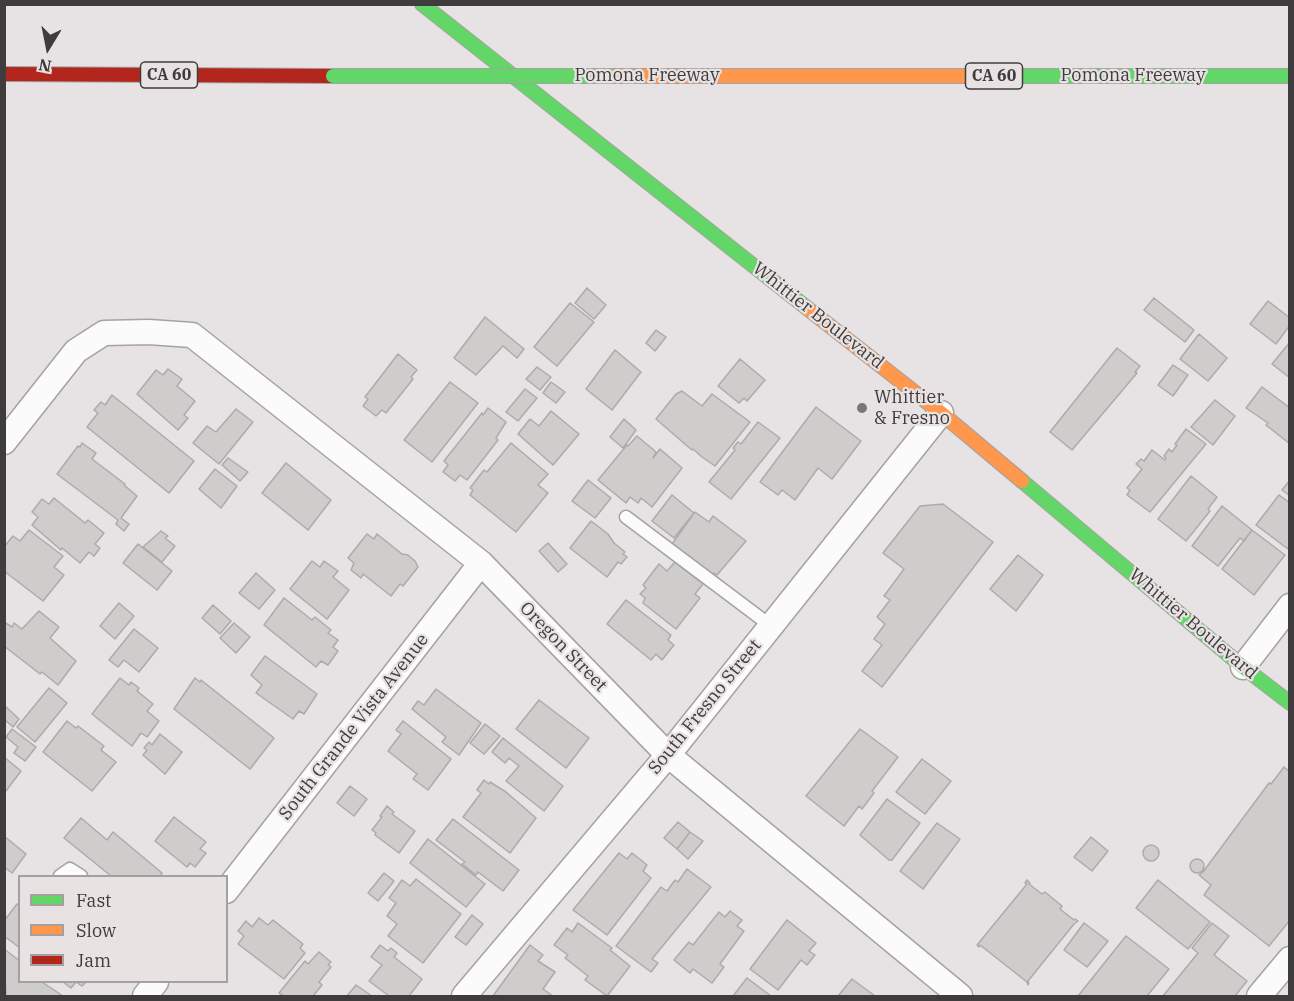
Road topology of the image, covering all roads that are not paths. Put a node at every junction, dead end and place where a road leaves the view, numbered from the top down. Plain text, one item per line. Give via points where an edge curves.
1 (422, 4) edge
2 (4, 74) edge
3 (1290, 76) edge
4 (941, 413) junction
5 (4, 442) edge
6 (626, 517) dead end
7 (481, 563) junction
8 (1290, 606) edge
9 (771, 626) junction
10 (1243, 667) junction
11 (1290, 704) edge
12 (668, 754) junction
13 (61, 875) edge
14 (79, 875) edge
15 (228, 888) edge
16 (1290, 959) edge
17 (155, 983) edge
18 (145, 996) edge
19 (464, 996) edge
20 (960, 996) edge
21 (1259, 996) edge

1 - 4 main road, Whittier Boulevard
2 - 3 main road, Pomona Freeway / CA 60, bridge
4 - 9 street, South Fresno Street
4 - 10 main road, Whittier Boulevard
5 - 7 street, Oregon Street via 76,351 104,333 192,335
6 - 9 lane
7 - 12 street, Oregon Street
7 - 15 street, South Grande Vista Avenue
8 - 10 street
9 - 12 street, South Fresno Street
10 - 11 main road, Whittier Boulevard
12 - 19 street, South Fresno Street
12 - 20 street, Oregon Street
13 - 14 lane via 70,869
16 - 21 street
17 - 18 street

